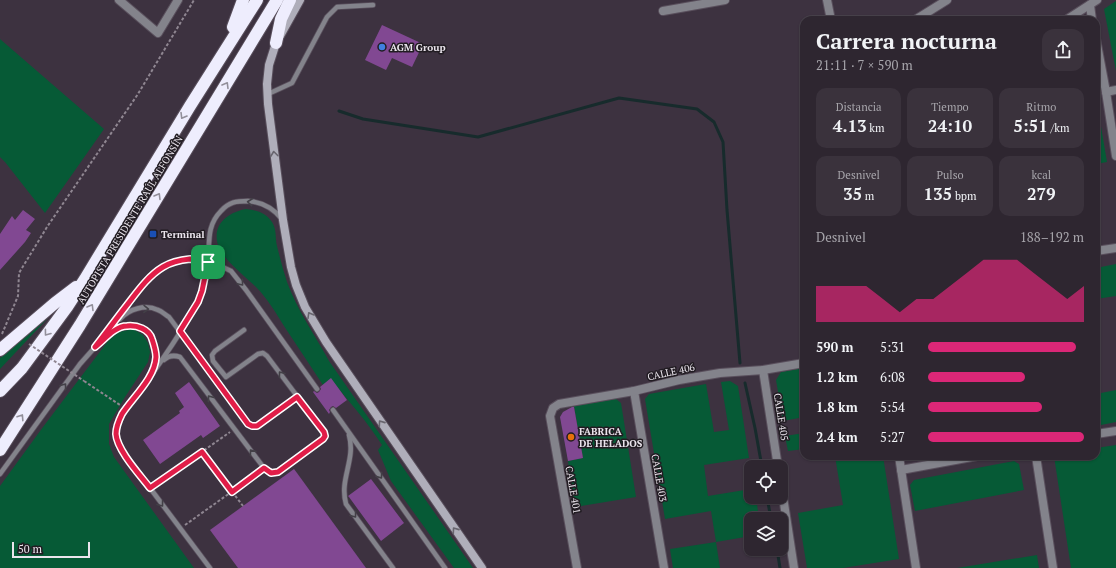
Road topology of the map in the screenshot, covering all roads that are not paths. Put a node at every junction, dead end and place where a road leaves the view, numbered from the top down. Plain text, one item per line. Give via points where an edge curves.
1 (119, 0) edge
2 (178, 0) edge
3 (244, 0) edge
4 (256, 0) edge
5 (277, 0) edge
6 (290, 0) edge
7 (300, 0) edge
8 (725, 0) edge
9 (827, 0) edge
10 (947, 0) edge
11 (1093, 2) edge
12 (373, 5) dead end
13 (663, 11) dead end
14 (829, 16) edge
15 (922, 16) edge
16 (1072, 16) edge
17 (1092, 16) edge
18 (276, 43) junction
19 (224, 53) junction
20 (1100, 60) edge
21 (1116, 90) edge
22 (1106, 92) junction
23 (268, 94) junction
24 (1116, 156) edge
25 (283, 220) junction
26 (1116, 248) edge
27 (1100, 251) edge
28 (208, 262) junction
29 (83, 282) junction
30 (244, 330) dead end
31 (180, 331) junction
32 (95, 347) junction
33 (0, 350) edge
34 (800, 364) edge
35 (157, 366) junction
36 (763, 370) junction
37 (149, 377) junction
38 (317, 389) dead end
39 (0, 391) edge
40 (634, 391) junction
41 (297, 397) junction
42 (333, 410) dead end
43 (550, 416) joint
44 (348, 431) junction
45 (1116, 431) edge
46 (1100, 433) edge
47 (0, 450) edge
48 (777, 460) edge
49 (900, 460) edge
50 (955, 460) edge
51 (1037, 460) edge
52 (901, 470) junction
53 (0, 474) edge
54 (784, 504) edge
55 (480, 566) edge
56 (210, 568) edge
57 (393, 568) edge
58 (445, 568) edge
59 (577, 568) edge
60 (664, 568) edge
61 (794, 568) edge
62 (916, 568) edge
63 (1053, 568) edge

1 - 2 street via 158,33
3 - 19 highway
4 - 19 highway, AUTOPISTA PRESIDENTE RAÚL ALFONSÍN
47 -> 5 highway, AUTOPISTA PRESIDENTE RAÚL ALFONSÍN via 84,320
6 - 18 highway via 281,19
7 - 18 street
8 - 13 street
9 - 14 street
10 - 15 street
11 - 16 street
11 - 17 street
12 - 23 lane via 337,8 327,17 292,83
18 - 23 street via 269,65
19 -> 29 highway, AUTOPISTA PRESIDENTE RAÚL ALFONSÍN
20 - 22 street
21 - 22 street
22 - 24 street
25 -> 23 street
25 -> 28 lane via 265,205 236,201 226,206 212,223
55 -> 25 street via 326,342 305,307 291,267
26 - 27 street
28 - 31 lane via 198,302
28 - 32 lane via 180,260 162,267 140,288
28 -> 38 lane via 231,271 239,280
29 - 33 highway
29 -> 39 highway, AUTOPISTA PRESIDENTE RAÚL ALFONSÍN via 26,363
41 -> 30 lane via 263,353 226,377 212,355
32 -> 31 lane via 127,312 143,307 158,310 169,317
31 - 35 lane
31 - 41 lane via 248,424 257,426
32 - 37 lane via 123,326 144,328 151,335 155,346 155,363
53 -> 32 lane
34 - 36 street, CALLE 406
35 - 37 lane
41 -> 35 lane via 325,436 278,472 271,473 264,468 180,357 167,356
36 - 40 street, CALLE 406 via 720,373
36 - 48 street, CALLE 405
37 -> 56 lane via 123,413 116,427 117,441
40 - 43 street, CALLE 406 via 558,404
40 - 60 street, CALLE 403
42 - 44 lane
43 - 59 street, CALLE 401
44 -> 57 lane via 352,452 344,484 346,504
44 -> 58 lane
45 - 46 street
49 - 52 street
50 - 52 street
51 - 63 street
52 - 62 street
54 - 61 street

